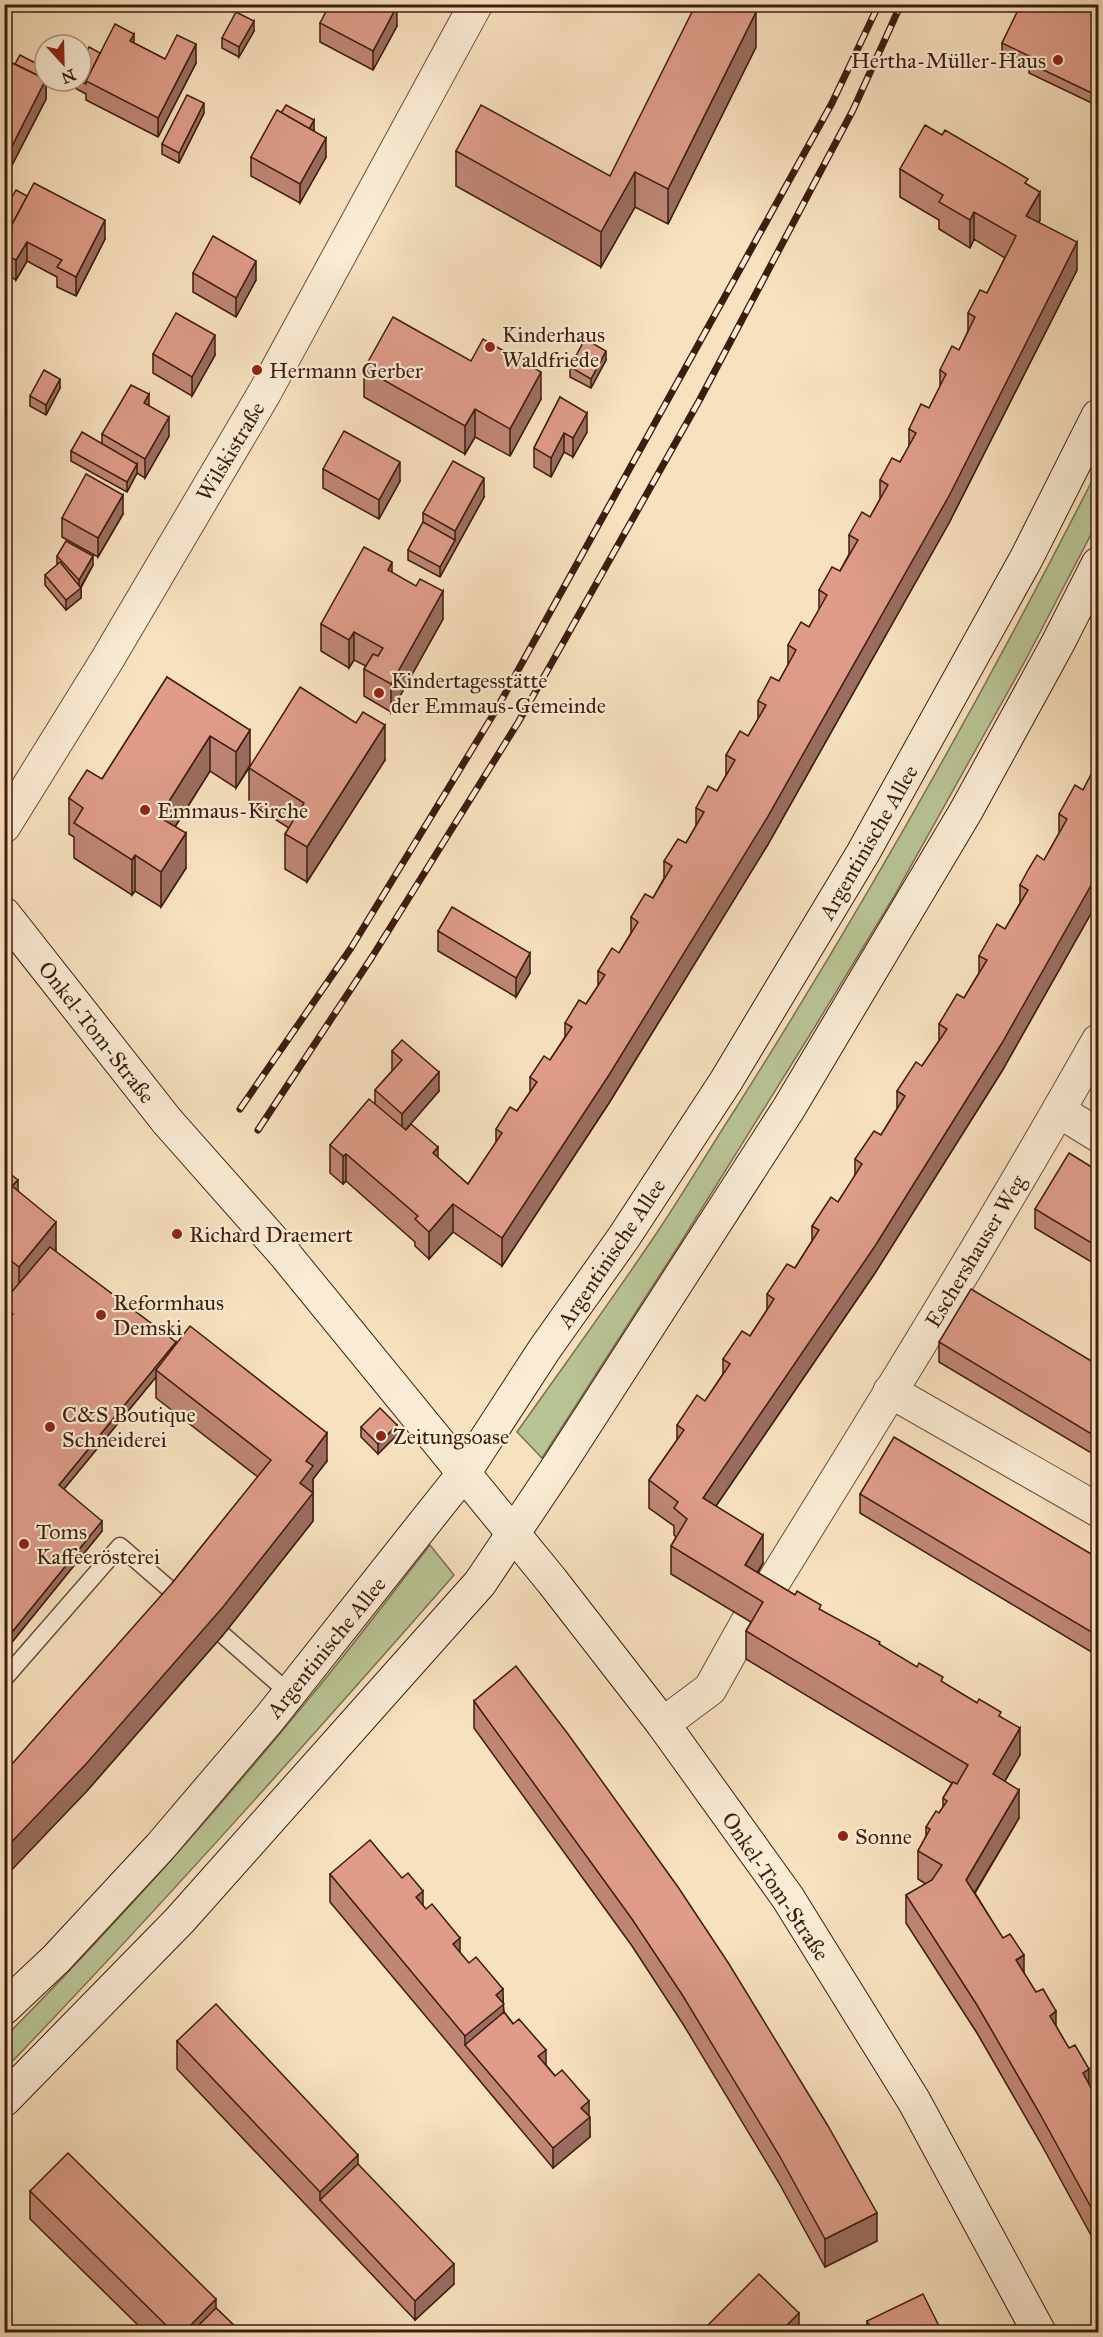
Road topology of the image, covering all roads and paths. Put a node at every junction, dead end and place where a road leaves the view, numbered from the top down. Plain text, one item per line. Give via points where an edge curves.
1 (476, 4) edge
2 (1098, 416) edge
3 (1098, 564) edge
4 (4, 826) edge
5 (4, 914) edge
6 (1098, 1041) edge
7 (1059, 1111) junction
8 (1098, 1135) edge
9 (891, 1391) junction
10 (464, 1473) junction
11 (1098, 1510) edge
12 (513, 1534) junction
13 (181, 1599) edge
14 (223, 1635) edge
15 (4, 1679) edge
16 (289, 1692) junction
17 (663, 1724) junction
18 (4, 2008) edge
19 (4, 2100) edge
20 (1039, 2332) edge

1 - 4 main road, Wilskistraße via 265,392
2 - 10 main road, Argentinische Allee via 1016,578 852,873 726,1082
3 - 12 main road via 966,811 789,1108
5 - 10 main road, Onkel-Tom-Straße, bridge via 167,1121 284,1252
6 - 7 main road, Eschershauser Weg
7 - 8 main road
7 - 9 main road, Eschershauser Weg
9 - 11 main road
9 - 17 main road, Eschershauser Weg via 710,1689
10 - 12 main road, Onkel-Tom-Straße
10 - 16 main road, Argentinische Allee
12 - 17 main road, Onkel-Tom-Straße
12 - 19 main road via 480,1583 180,1920
13 - 15 lane via 120,1546
14 - 16 lane
16 - 18 main road, Argentinische Allee via 160,1847 56,1959
17 - 20 main road, Onkel-Tom-Straße via 788,1898 914,2101

